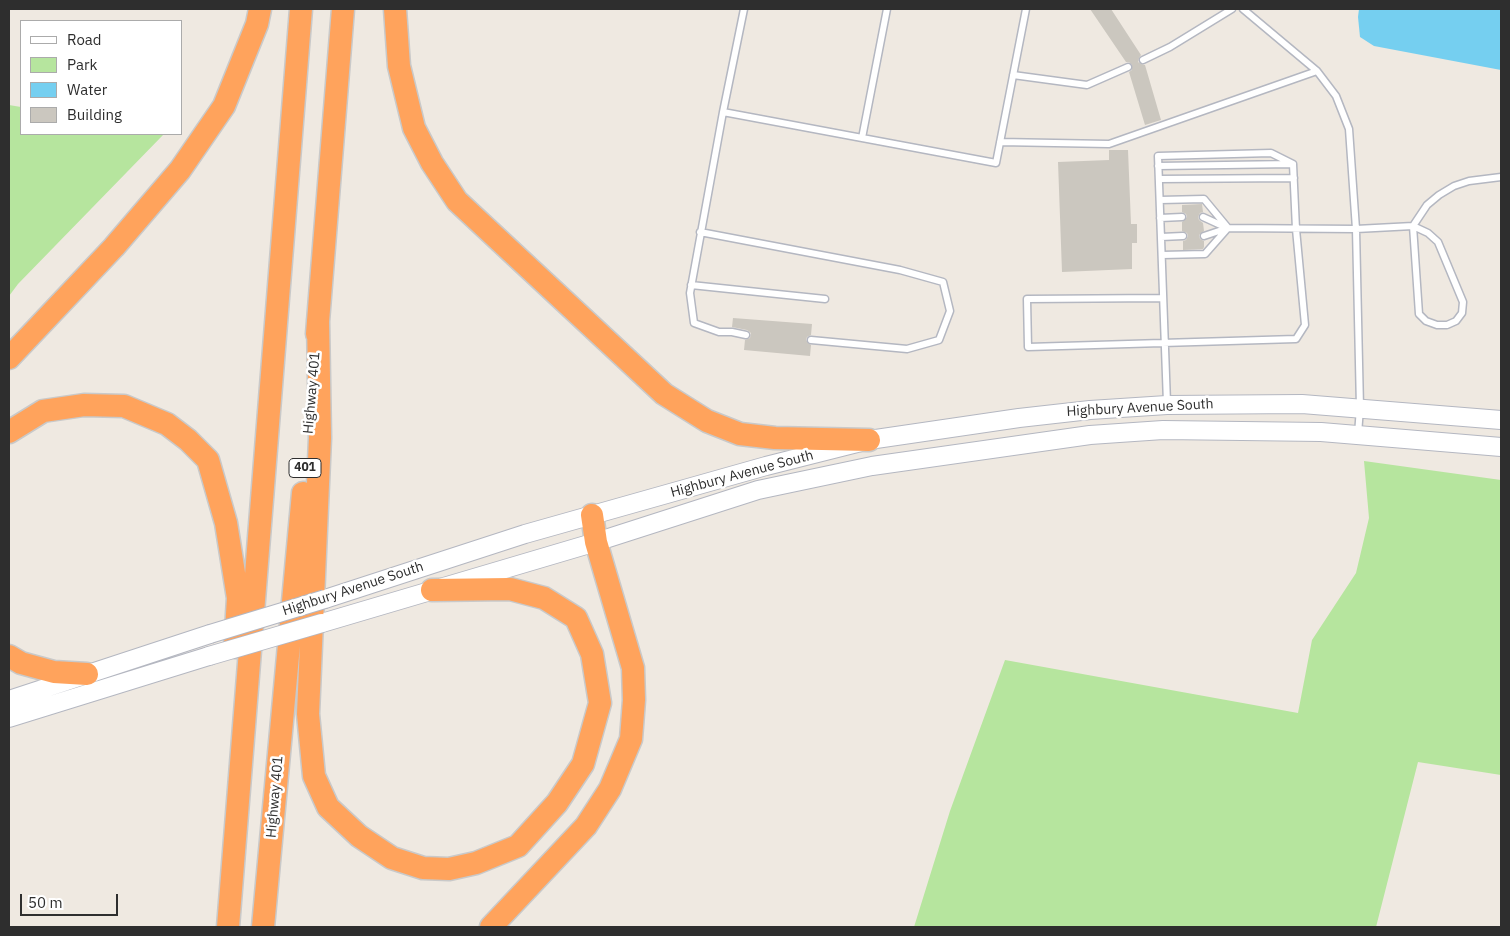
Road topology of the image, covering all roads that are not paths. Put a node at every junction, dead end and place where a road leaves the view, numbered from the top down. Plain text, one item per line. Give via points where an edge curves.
1 (260, 9) edge
2 (301, 9) edge
3 (343, 9) edge
4 (395, 9) edge
5 (744, 9) edge
6 (887, 9) edge
7 (1026, 9) edge
8 (1232, 9) edge
9 (1243, 9) edge
10 (1143, 60) dead end
11 (1128, 67) dead end
12 (1317, 71) junction
13 (1013, 75) junction
14 (723, 112) junction
15 (862, 138) junction
16 (1000, 142) junction
17 (1293, 164) junction
18 (1158, 166) junction
19 (1501, 177) edge
20 (1294, 178) junction
21 (1159, 179) junction
22 (1160, 200) junction
23 (1182, 216) dead end
24 (1203, 217) dead end
25 (1160, 218) junction
26 (1413, 226) junction
27 (1228, 228) junction
28 (1296, 229) junction
29 (1356, 229) junction
30 (700, 232) junction
31 (1183, 236) dead end
32 (1204, 236) dead end
33 (1161, 237) junction
34 (1162, 255) junction
35 (691, 285) junction
36 (1163, 298) junction
37 (825, 299) dead end
38 (318, 320) junction
39 (746, 335) dead end
40 (811, 340) dead end
41 (1166, 342) junction
42 (9, 358) edge
43 (1167, 404) junction
44 (1360, 408) junction
45 (1501, 420) edge
46 (9, 432) edge
47 (1358, 434) junction
48 (869, 440) junction
49 (1501, 447) edge
50 (592, 516) junction
51 (596, 542) junction
52 (432, 590) junction
53 (9, 656) edge
54 (87, 674) junction
55 (9, 700) edge
56 (9, 718) edge
57 (222, 927) edge
58 (228, 927) edge
59 (263, 927) edge
60 (491, 927) edge

1 - 42 highway via 224,106 180,170 114,247
2 - 58 highway
3 - 38 highway, Highway 401 / 401
4 - 48 highway via 399,66 414,128 457,201 664,394 707,422 740,434
5 - 14 lane
6 - 15 lane
7 - 13 lane
8 - 10 lane
9 - 12 lane
11 - 13 lane via 1087,85
12 - 16 lane via 1109,144
12 - 29 lane via 1336,96 1349,129
13 - 16 lane
14 - 15 lane
14 - 30 lane
15 - 16 lane via 996,163
17 - 18 lane
17 - 18 lane via 1272,153 1158,156
17 - 20 lane
18 - 21 lane
19 - 26 lane via 1469,180 1454,186 1427,205
20 - 21 lane
20 - 28 lane
21 - 22 lane
22 - 25 lane
22 - 27 lane via 1204,199
23 - 25 lane
24 - 27 lane
25 - 33 lane
26 - 26 lane via 1419,314 1426,321 1447,325 1462,313 1463,302 1438,242
26 - 29 lane
27 - 28 lane
27 - 32 lane
27 - 34 lane via 1205,254
28 - 29 lane
28 - 41 lane via 1305,325 1296,339
29 - 44 lane
30 - 35 lane
30 - 40 lane via 900,270 943,282 950,311 939,340 907,349
31 - 33 lane
33 - 34 lane
34 - 36 lane
35 - 37 lane
35 - 39 lane via 694,322 719,332
36 - 41 lane
36 - 41 lane via 1027,299 1028,347
38 - 52 highway via 320,438 308,714 314,776 328,807 359,836 392,858 422,868 449,868 476,863 518,846 557,803 583,764 600,703 592,654 576,618 544,598 510,589
38 - 59 highway, Highway 401 / 401
41 - 43 lane
43 - 44 main road, Highbury Avenue South via 1302,404
43 - 48 main road, Highbury Avenue South via 1019,418
44 - 45 main road, Highbury Avenue South
44 - 47 lane
46 - 57 highway via 43,411 84,405 124,406 167,424 208,460 226,523 238,598 220,880
47 - 49 main road, Highbury Avenue South
47 - 51 main road, Highbury Avenue South via 1145,432 1090,435 872,466 758,490
48 - 50 main road, Highbury Avenue South
50 - 51 highway
50 - 54 main road, Highbury Avenue South, bridge via 525,534
51 - 52 main road, Highbury Avenue South
51 - 60 highway via 633,668 631,739 610,788 586,826
52 - 56 main road, Highbury Avenue South, bridge
53 - 54 highway via 21,663 54,672
54 - 55 main road, Highbury Avenue South

